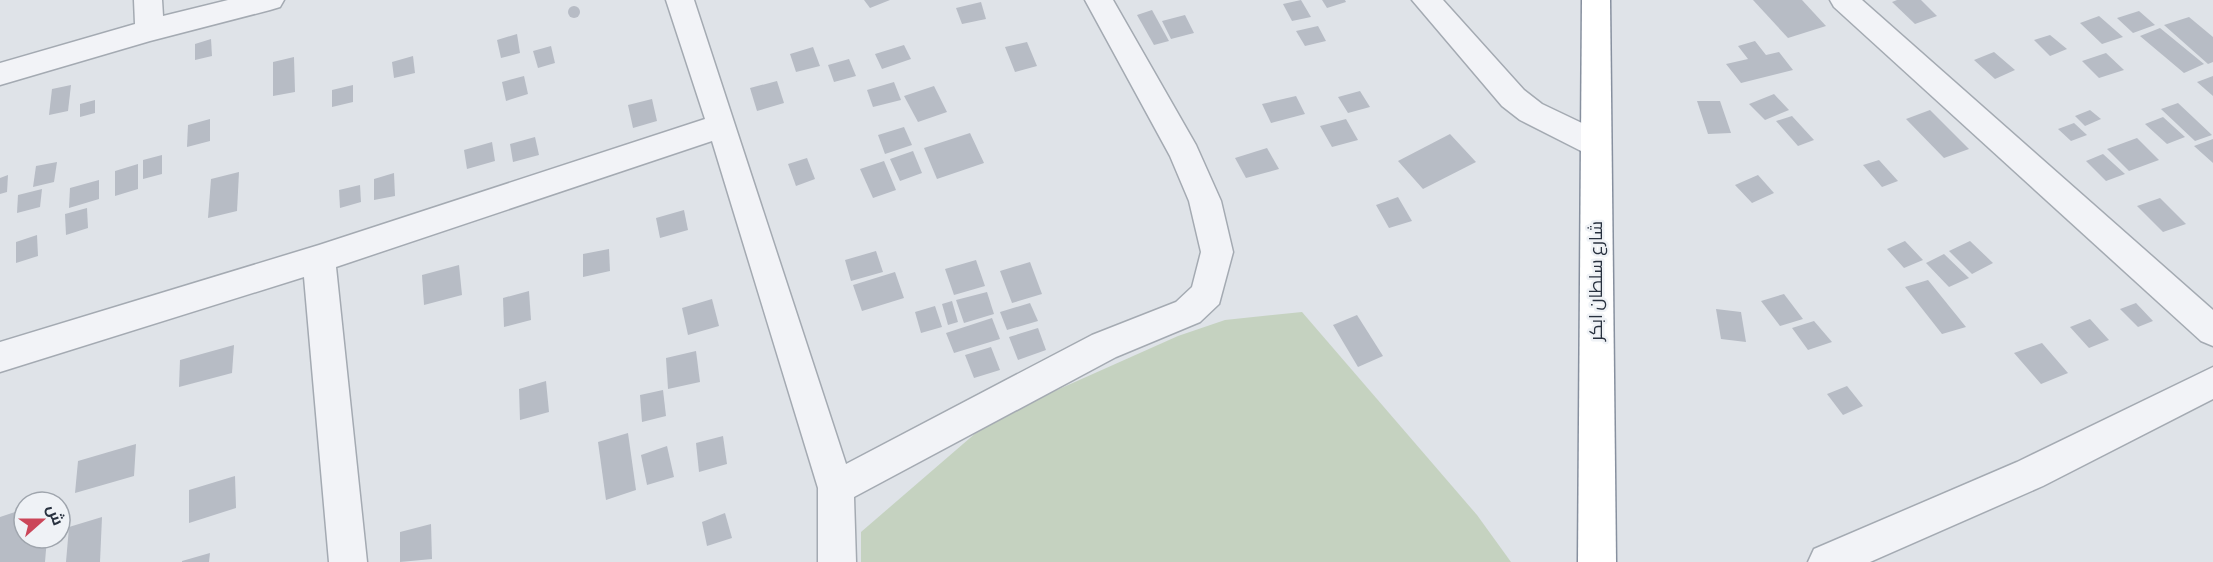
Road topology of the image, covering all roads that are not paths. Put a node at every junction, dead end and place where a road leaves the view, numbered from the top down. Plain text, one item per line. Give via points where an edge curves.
1 (148, 0) edge
2 (270, 0) edge
3 (680, 0) edge
4 (1099, 0) edge
5 (1426, 0) edge
6 (1596, 0) edge
7 (1844, 0) edge
8 (150, 30) junction
9 (0, 74) edge
10 (722, 125) junction
11 (1596, 144) junction
12 (319, 259) junction
13 (2213, 331) edge
14 (0, 357) edge
15 (2213, 382) edge
16 (836, 488) junction
17 (348, 562) edge
18 (837, 562) edge
19 (1597, 562) edge
20 (1827, 562) edge

1 - 8 street
2 - 8 street
3 - 10 street
4 - 16 street via 1185,154 1205,201 1217,252 1207,294 1188,312 1104,346
5 - 11 street via 1513,98 1531,112
6 - 11 highway, شارع سلطان ابكر
7 - 13 street
8 - 9 street
10 - 12 street
10 - 16 street
11 - 19 highway, شارع سلطان ابكر
12 - 14 street
12 - 17 street
15 - 20 street via 2030,474
16 - 18 street

